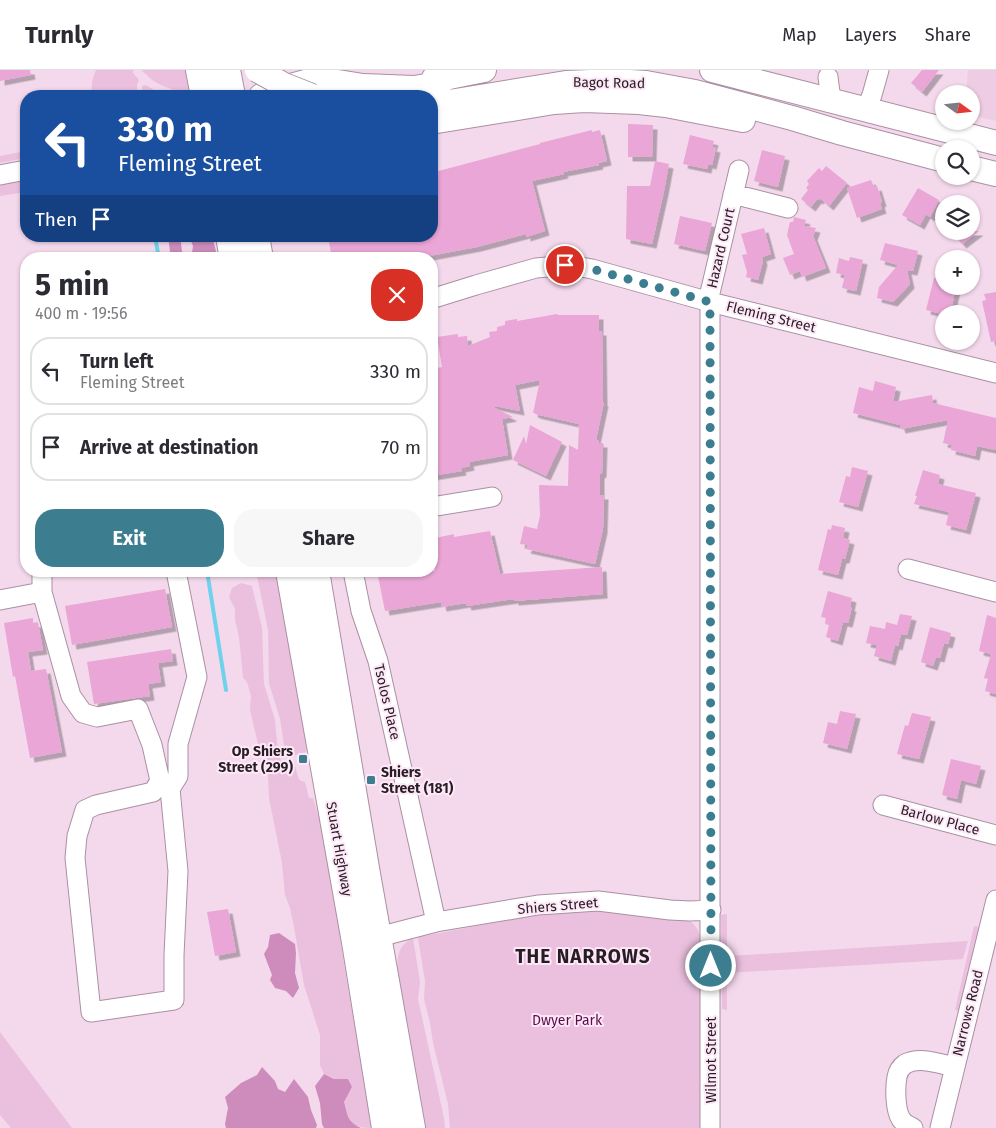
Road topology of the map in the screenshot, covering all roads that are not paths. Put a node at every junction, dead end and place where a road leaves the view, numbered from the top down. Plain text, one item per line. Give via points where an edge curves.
1 (226, 70) edge
2 (257, 70) edge
3 (343, 70) edge
4 (484, 70) edge
5 (714, 70) edge
6 (879, 70) edge
7 (755, 75) edge
8 (449, 77) junction
9 (828, 77) dead end
10 (230, 90) edge
11 (276, 90) edge
12 (297, 90) edge
13 (831, 100) junction
14 (438, 104) edge
15 (866, 109) junction
16 (488, 113) junction
17 (438, 121) edge
18 (438, 125) edge
19 (842, 133) junction
20 (996, 143) edge
21 (935, 158) edge
22 (739, 170) dead end
23 (980, 170) edge
24 (20, 171) edge
25 (996, 174) edge
26 (0, 175) edge
27 (733, 194) junction
28 (788, 208) dead end
29 (438, 298) edge
30 (710, 302) junction
31 (996, 373) edge
32 (492, 497) dead end
33 (438, 506) edge
34 (908, 568) dead end
35 (42, 577) edge
36 (177, 577) edge
37 (291, 577) edge
38 (316, 577) edge
39 (354, 577) edge
40 (42, 592) junction
41 (996, 592) edge
42 (0, 600) edge
43 (883, 805) dead end
44 (996, 835) edge
45 (996, 900) edge
46 (711, 910) junction
47 (436, 922) junction
48 (366, 940) junction
49 (955, 1067) junction
50 (386, 1128) edge
51 (411, 1128) edge
52 (710, 1128) edge
53 (913, 1128) edge
54 (940, 1128) edge

1 - 10 highway
2 - 12 main road, bridge
3 - 8 main road via 395,80
4 - 8 main road
5 - 7 main road
6 - 15 street
7 - 13 main road
8 - 11 main road via 414,88 309,81
9 - 13 street
13 - 15 main road
14 - 19 main road, Bagot Road via 566,83 622,81 695,92
15 - 20 main road
16 - 17 main road, Bagot Road
16 - 18 main road
16 - 19 main road, Bagot Road via 554,102 612,100 666,105 779,127
19 - 21 main road, Bagot Road
22 - 27 street, Hazard Court
23 - 25 main road
24 - 26 street
27 - 28 street, Hazard Court
27 - 30 street, Hazard Court
29 - 30 street, Fleming Street via 536,268 570,265
30 - 31 street, Fleming Street
30 - 46 street, Wilmot Street
32 - 33 street
34 - 41 street
35 - 40 street
36 - 40 street via 197,677 178,744 178,776 170,789 178,871 174,1000 91,1012 76,858 77,836 85,810 154,792 160,781 152,745 138,709 97,717 83,713 71,696
37 - 48 highway, Stuart Highway
38 - 48 highway, Stuart Highway
39 - 47 street, Tsolos Place via 361,611 378,661
40 - 42 street
43 - 44 street, Barlow Place
45 - 49 street, Narrows Road
46 - 47 street, Shiers Street via 670,910 598,901 538,905
46 - 52 street, Wilmot Street
47 - 48 street, Shiers Street
48 - 50 highway, Stuart Highway
48 - 51 highway, Stuart Highway
49 - 53 street, Narrows Road via 918,1061 900,1068 897,1107 901,1120
49 - 54 street, Narrows Road

